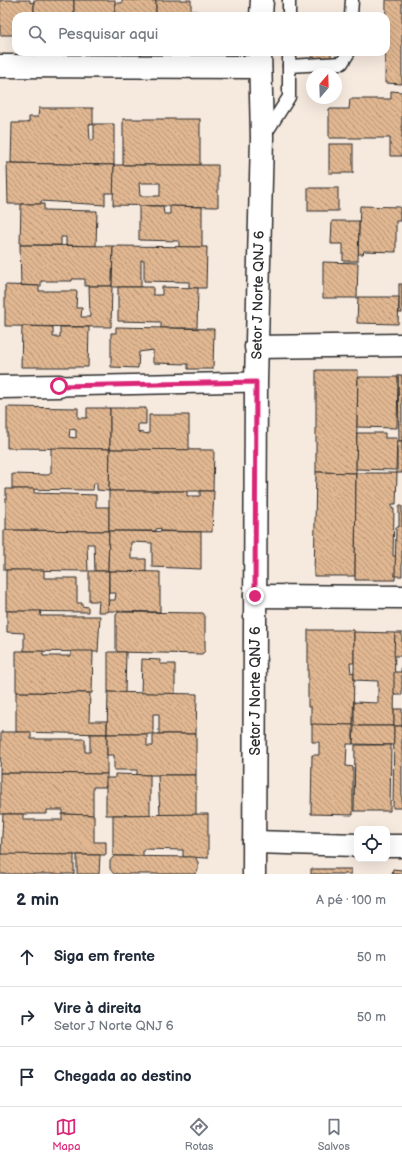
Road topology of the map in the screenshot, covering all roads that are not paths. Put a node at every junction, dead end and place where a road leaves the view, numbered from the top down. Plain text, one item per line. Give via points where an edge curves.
1 (262, 0) edge
2 (289, 0) edge
3 (352, 0) edge
4 (262, 12) edge
5 (289, 12) edge
6 (351, 12) edge
7 (289, 56) edge
8 (346, 56) edge
9 (260, 59) edge
10 (0, 66) edge
11 (289, 66) junction
12 (262, 138) junction
13 (402, 345) edge
14 (256, 347) junction
15 (256, 382) junction
16 (59, 386) joint
17 (0, 387) edge
18 (255, 596) junction
19 (402, 597) edge
20 (254, 842) junction
21 (354, 845) edge
22 (390, 846) edge
23 (402, 846) edge
24 (254, 874) edge

1 - 4 main road
2 - 5 lane
3 - 6 lane
7 - 11 lane
8 - 11 lane via 342,63
9 - 10 main road
9 - 12 main road, Setor J Norte QNJ 6
11 - 12 lane via 289,97
12 - 14 main road, Setor J Norte QNJ 6
13 - 14 main road
14 - 15 main road, Setor J Norte QNJ 6
15 - 16 street
15 - 18 main road, Setor J Norte QNJ 6
16 - 17 main road
18 - 19 main road
18 - 20 main road, Setor J Norte QNJ 6
20 - 21 main road
20 - 24 main road, Setor J Norte QNJ 6
22 - 23 main road

